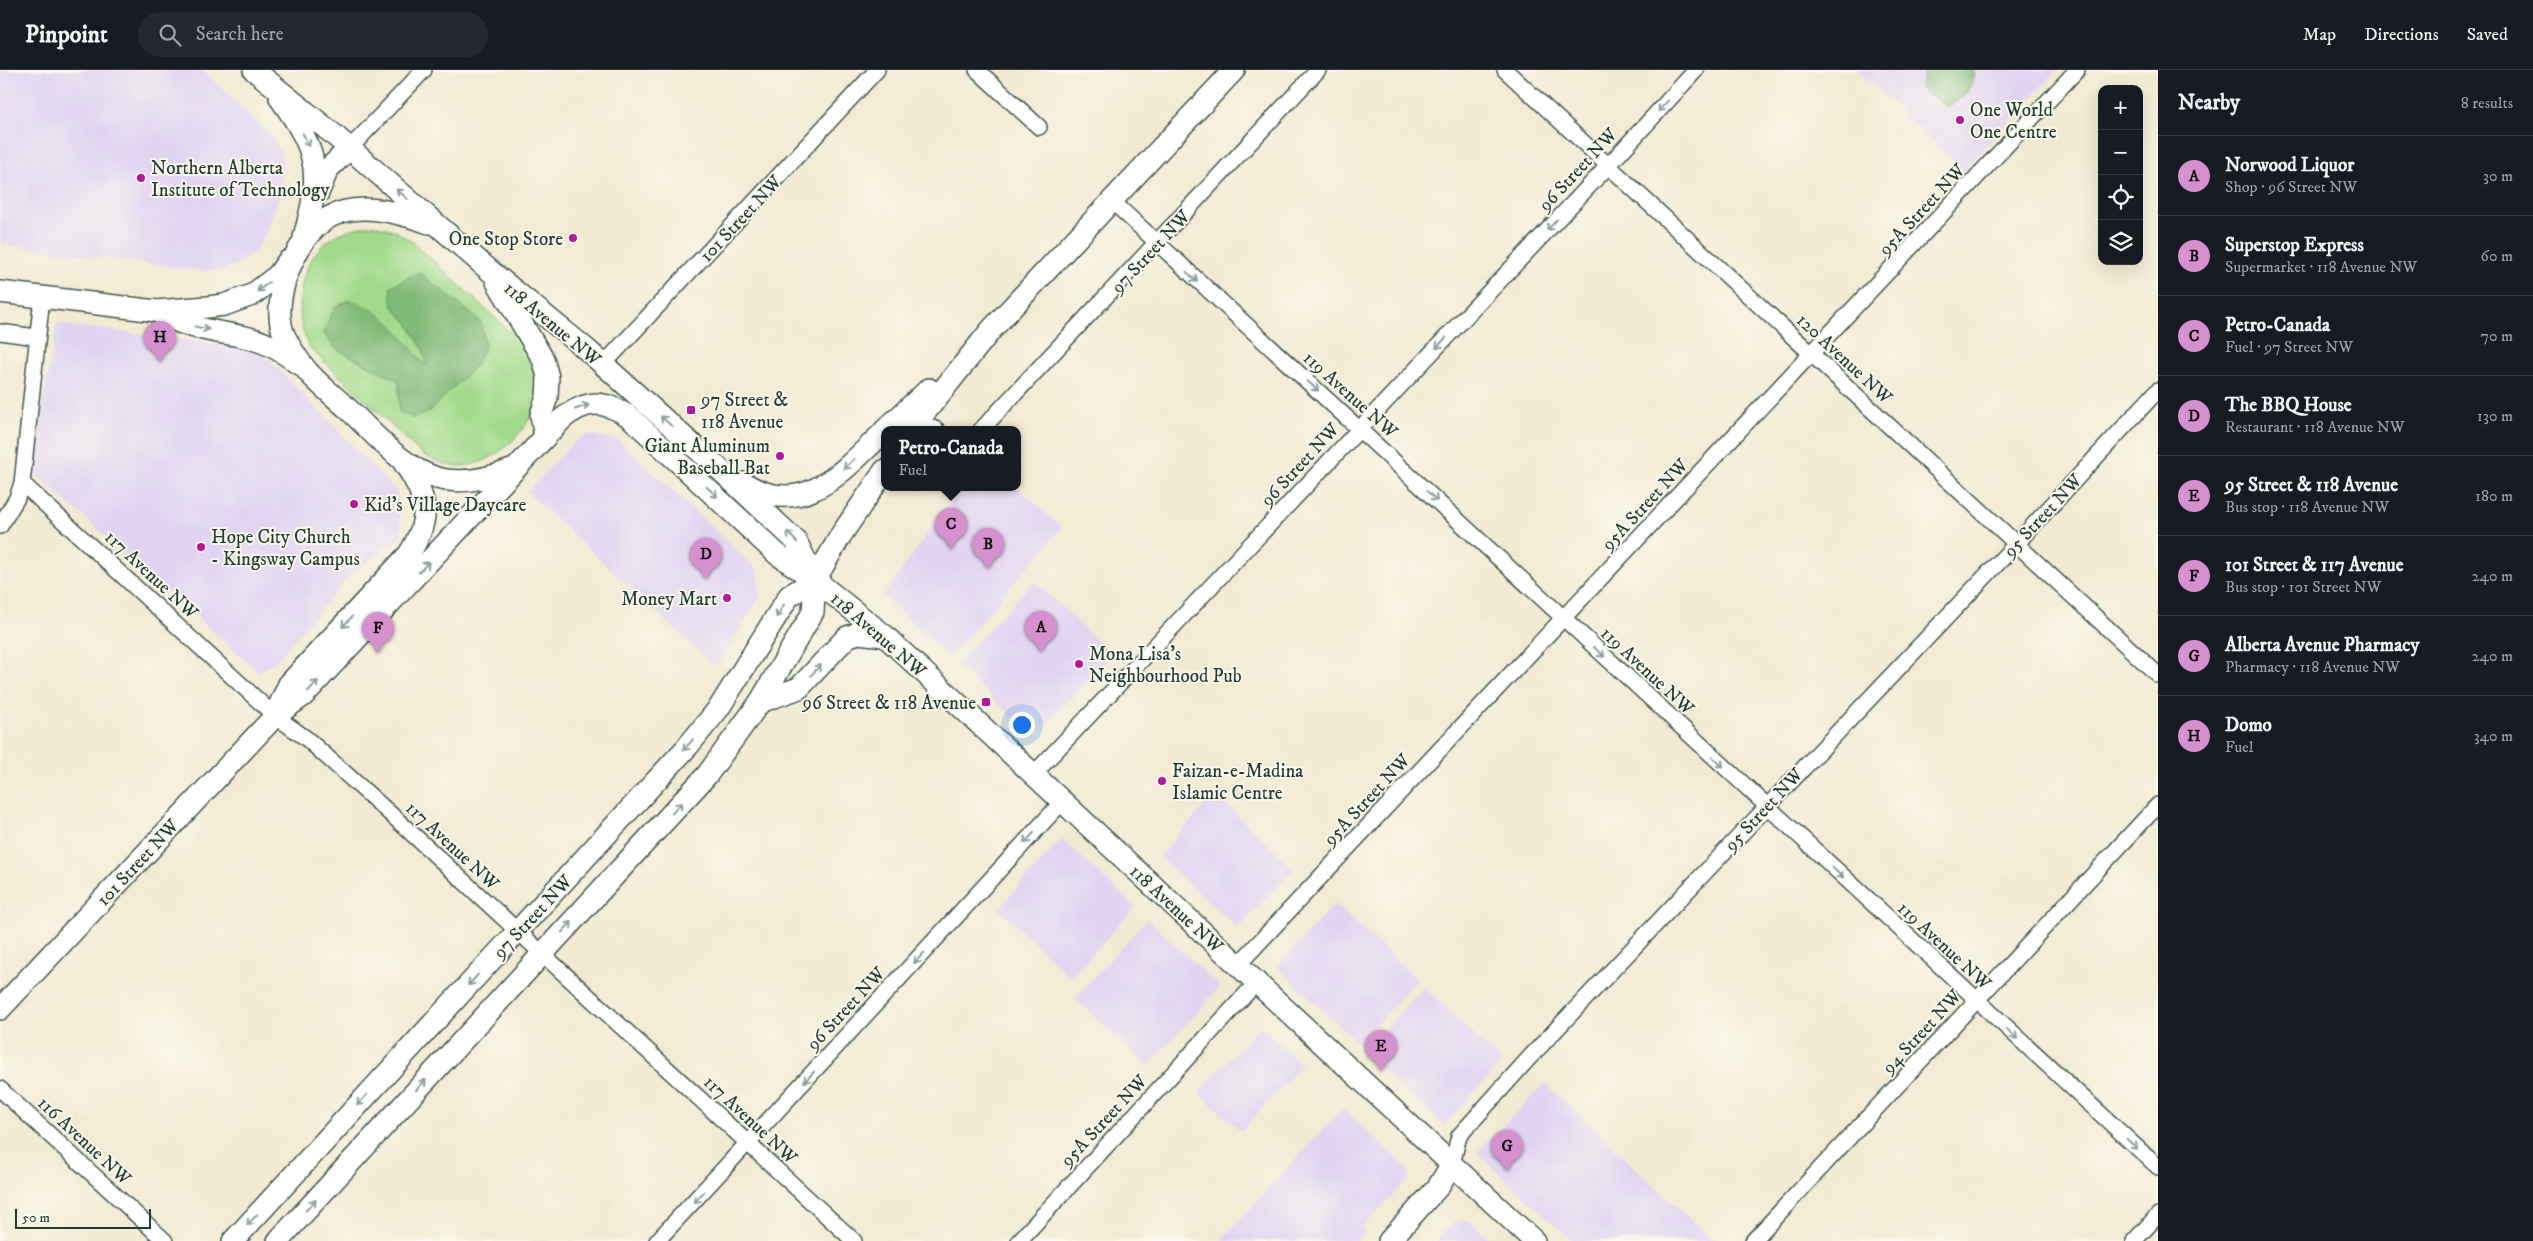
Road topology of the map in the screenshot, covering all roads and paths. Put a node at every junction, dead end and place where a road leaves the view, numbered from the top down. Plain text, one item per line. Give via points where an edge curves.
1 (254, 70) edge
2 (424, 70) edge
3 (877, 70) edge
4 (977, 70) edge
5 (1234, 70) edge
6 (1318, 70) edge
7 (1505, 70) edge
8 (1696, 70) edge
9 (2078, 70) edge
10 (270, 85) junction
11 (1039, 127) dead end
12 (350, 148) junction
13 (1608, 166) junction
14 (1112, 201) junction
15 (313, 207) junction
16 (439, 226) junction
17 (1157, 243) junction
18 (300, 244) junction
19 (489, 270) junction
20 (0, 292) edge
21 (42, 297) junction
22 (156, 311) junction
23 (991, 330) junction
24 (0, 332) edge
25 (36, 337) junction
26 (1812, 354) junction
27 (603, 365) junction
28 (308, 372) junction
29 (2158, 390) edge
30 (1364, 425) junction
31 (889, 426) edge
32 (914, 426) edge
33 (985, 426) edge
34 (881, 434) edge
35 (545, 437) junction
36 (398, 455) junction
37 (716, 465) junction
38 (517, 468) junction
39 (881, 476) edge
40 (22, 483) junction
41 (0, 526) edge
42 (2016, 544) junction
43 (815, 580) junction
44 (1563, 619) junction
45 (885, 636) junction
46 (2158, 676) edge
47 (760, 702) junction
48 (275, 716) junction
49 (1033, 775) junction
50 (1062, 802) junction
51 (2158, 805) edge
52 (1766, 806) junction
53 (517, 932) junction
54 (542, 954) junction
55 (1238, 965) junction
56 (1257, 982) junction
57 (1976, 1001) junction
58 (0, 1009) edge
59 (0, 1089) edge
60 (748, 1144) junction
61 (1452, 1164) junction
62 (2158, 1167) edge
63 (2158, 1215) edge
64 (165, 1241) edge
65 (233, 1241) edge
66 (278, 1241) edge
67 (658, 1241) edge
68 (854, 1241) edge
69 (1019, 1241) edge
70 (1389, 1241) edge
71 (1534, 1241) edge
72 (1753, 1241) edge
73 (2134, 1241) edge

1 - 10 main road, 118 Avenue NW
2 - 12 street
3 - 27 street, 101 Street NW
4 - 11 street
5 - 14 main road
6 - 17 street, 97 Street NW
7 - 13 street, 120 Avenue NW
8 -> 13 street, 96 Street NW
9 - 26 street, 95A Street NW
10 - 12 main road, 118 Avenue NW
10 -> 15 main road, 118 Avenue NW via 312,152 316,184
12 - 15 main road via 328,170
16 -> 12 main road, 118 Avenue NW
13 - 26 street, 120 Avenue NW
13 -> 30 street, 96 Street NW
14 - 17 street, 119 Avenue NW
14 - 23 main road
15 - 18 main road, 118 Avenue NW
16 - 18 main road via 398,212 359,208 325,220
16 - 19 main road, 118 Avenue NW
17 -> 30 street, 119 Avenue NW
17 - 33 street, 97 Street NW
18 -> 22 main road via 278,275 239,300 208,307
18 - 28 main road, 118 Avenue NW via 285,282 281,319 284,334
19 - 27 main road, 118 Avenue NW
19 - 35 main road via 543,359 548,378 548,396 542,415
20 - 21 main road
21 - 22 main road
21 - 25 street
22 -> 28 main road via 185,324 259,339 280,349
23 - 31 main road
23 - 32 main road
24 - 25 street
25 - 40 street
26 - 42 street, 120 Avenue NW
26 - 44 street, 95A Street NW
37 -> 27 main road, 118 Avenue NW
28 - 36 main road
29 - 42 street, 95 Street NW
30 -> 44 street, 119 Avenue NW
30 - 49 street, 96 Street NW
34 -> 37 main road via 836,477 803,494 777,498 760,493
35 - 38 main road, 118 Avenue NW
35 -> 43 main road, 118 Avenue NW via 576,408 591,404 611,405 630,417 777,554
36 - 38 main road via 436,478 453,481 492,478
36 -> 48 main road, 101 Street NW via 422,493 426,512 419,538 409,554 289,684
43 -> 37 main road, 118 Avenue NW via 796,541
48 -> 38 main road, 101 Street NW via 303,696
39 - 43 main road, 97 Street NW
40 - 41 street
40 - 48 street, 117 Avenue NW
42 - 46 street, 120 Avenue NW
42 - 52 street, 95 Street NW
43 - 45 main road, 118 Avenue NW
43 - 47 main road, 97 Street NW via 813,612
43 -> 53 main road, 97 Street NW via 790,596 719,708 688,746
44 -> 52 street, 119 Avenue NW
44 - 55 street, 95A Street NW
47 -> 45 main road via 799,688 848,637 858,633
45 - 49 main road, 118 Avenue NW
54 -> 47 main road, 97 Street NW via 708,775
48 - 53 street, 117 Avenue NW via 307,740
48 - 58 main road, 101 Street NW
49 - 50 main road, 118 Avenue NW
50 - 55 main road, 118 Avenue NW
50 -> 60 street, 96 Street NW
51 - 57 street, 94 Street NW
52 -> 57 street, 119 Avenue NW
52 - 61 street, 95 Street NW via 1459,1136
53 - 54 street, 117 Avenue NW
53 -> 65 main road, 97 Street NW
54 - 60 street, 117 Avenue NW
66 -> 54 main road, 97 Street NW
55 - 56 main road, 118 Avenue NW
56 - 61 main road, 118 Avenue NW
56 - 69 street, 95A Street NW
57 -> 62 street, 119 Avenue NW
57 - 72 street, 94 Street NW
59 - 64 street, 116 Avenue NW
60 -> 67 street, 96 Street NW
60 - 68 street, 117 Avenue NW
61 - 70 main road, 95 Street NW via 1438,1187
61 - 71 main road, 118 Avenue NW
63 - 73 street

